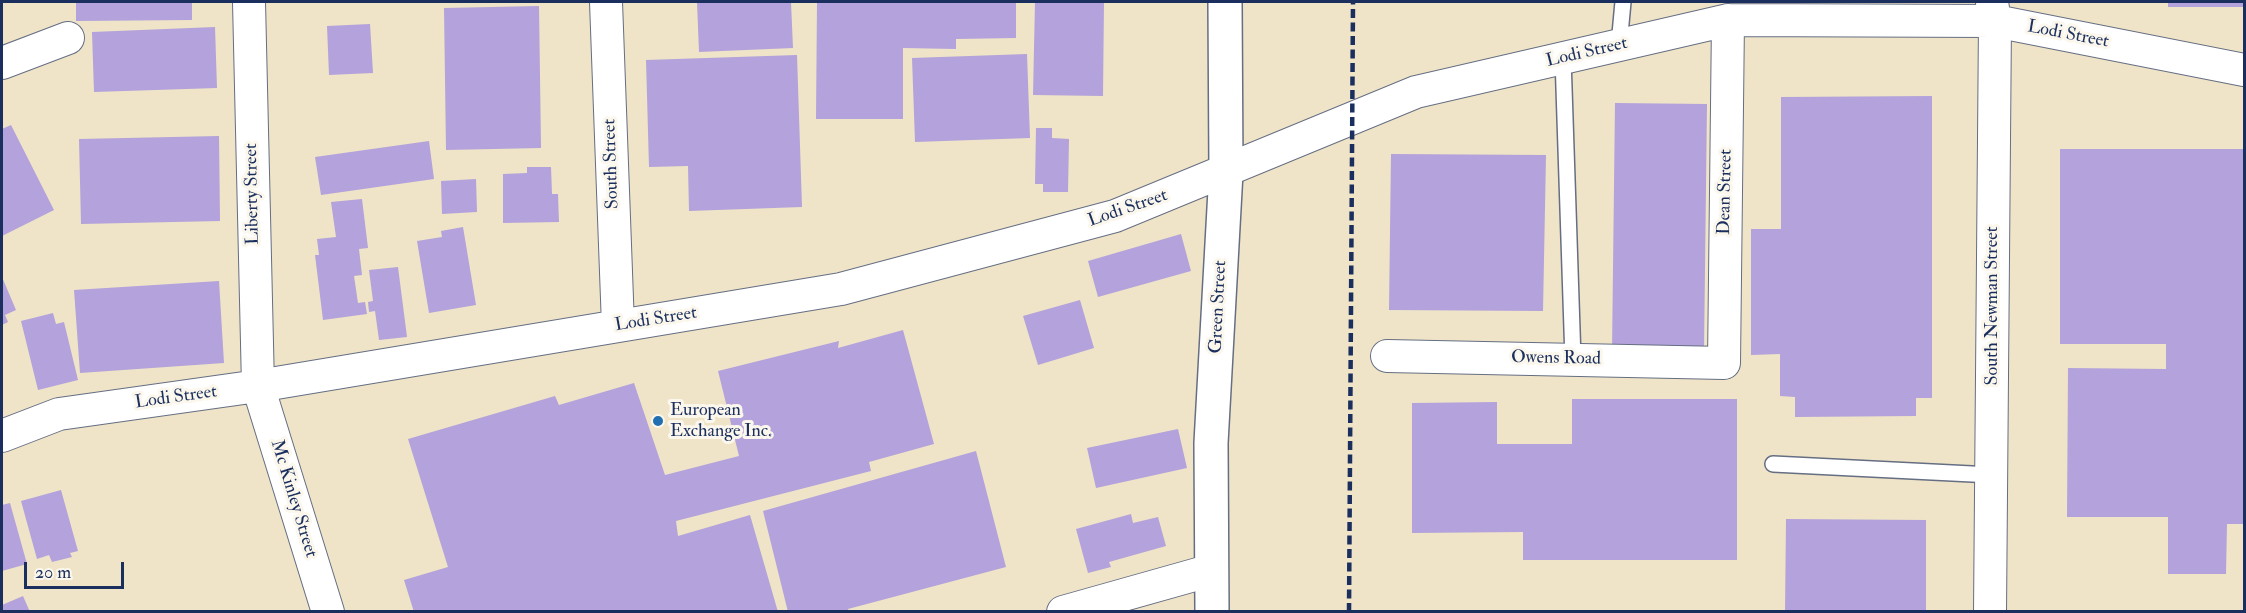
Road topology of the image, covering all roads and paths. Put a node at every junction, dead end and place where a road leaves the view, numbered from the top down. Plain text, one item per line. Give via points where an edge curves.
1 (249, 2) edge
2 (606, 2) edge
3 (1225, 2) edge
4 (1623, 2) edge
5 (1994, 11) edge
6 (1728, 20) junction
7 (68, 39) dead end
8 (1619, 45) junction
9 (1563, 58) junction
10 (2, 63) edge
11 (2244, 70) edge
12 (1226, 172) junction
13 (618, 326) junction
14 (1387, 356) dead end
15 (1574, 360) junction
16 (1724, 363) joint
17 (258, 386) junction
18 (2, 436) edge
19 (1773, 464) dead end
20 (1992, 475) junction
21 (1212, 570) junction
22 (328, 612) edge
23 (1063, 612) edge
24 (1212, 612) edge
25 (1990, 612) edge

1 - 17 street, Liberty Street
2 - 13 street, South Street
3 - 12 street, Green Street
4 - 8 lane
5 - 6 street, Lodi Street
5 - 11 street, Lodi Street
5 - 20 street, South Newman Street
6 - 8 street, Lodi Street
6 - 16 street, Dean Street
7 - 10 street
8 - 9 street, Lodi Street
9 - 12 street, Lodi Street via 1416,92
9 - 15 lane
12 - 13 street, Lodi Street via 1115,216 841,289
12 - 21 street, Green Street via 1211,443
13 - 17 street, Lodi Street
14 - 15 street, Owens Road
15 - 16 street, Owens Road
17 - 18 street, Lodi Street via 59,414
17 - 22 street, Mc Kinley Street
19 - 20 lane
20 - 25 street, South Newman Street
21 - 23 street
21 - 24 street, Green Street

